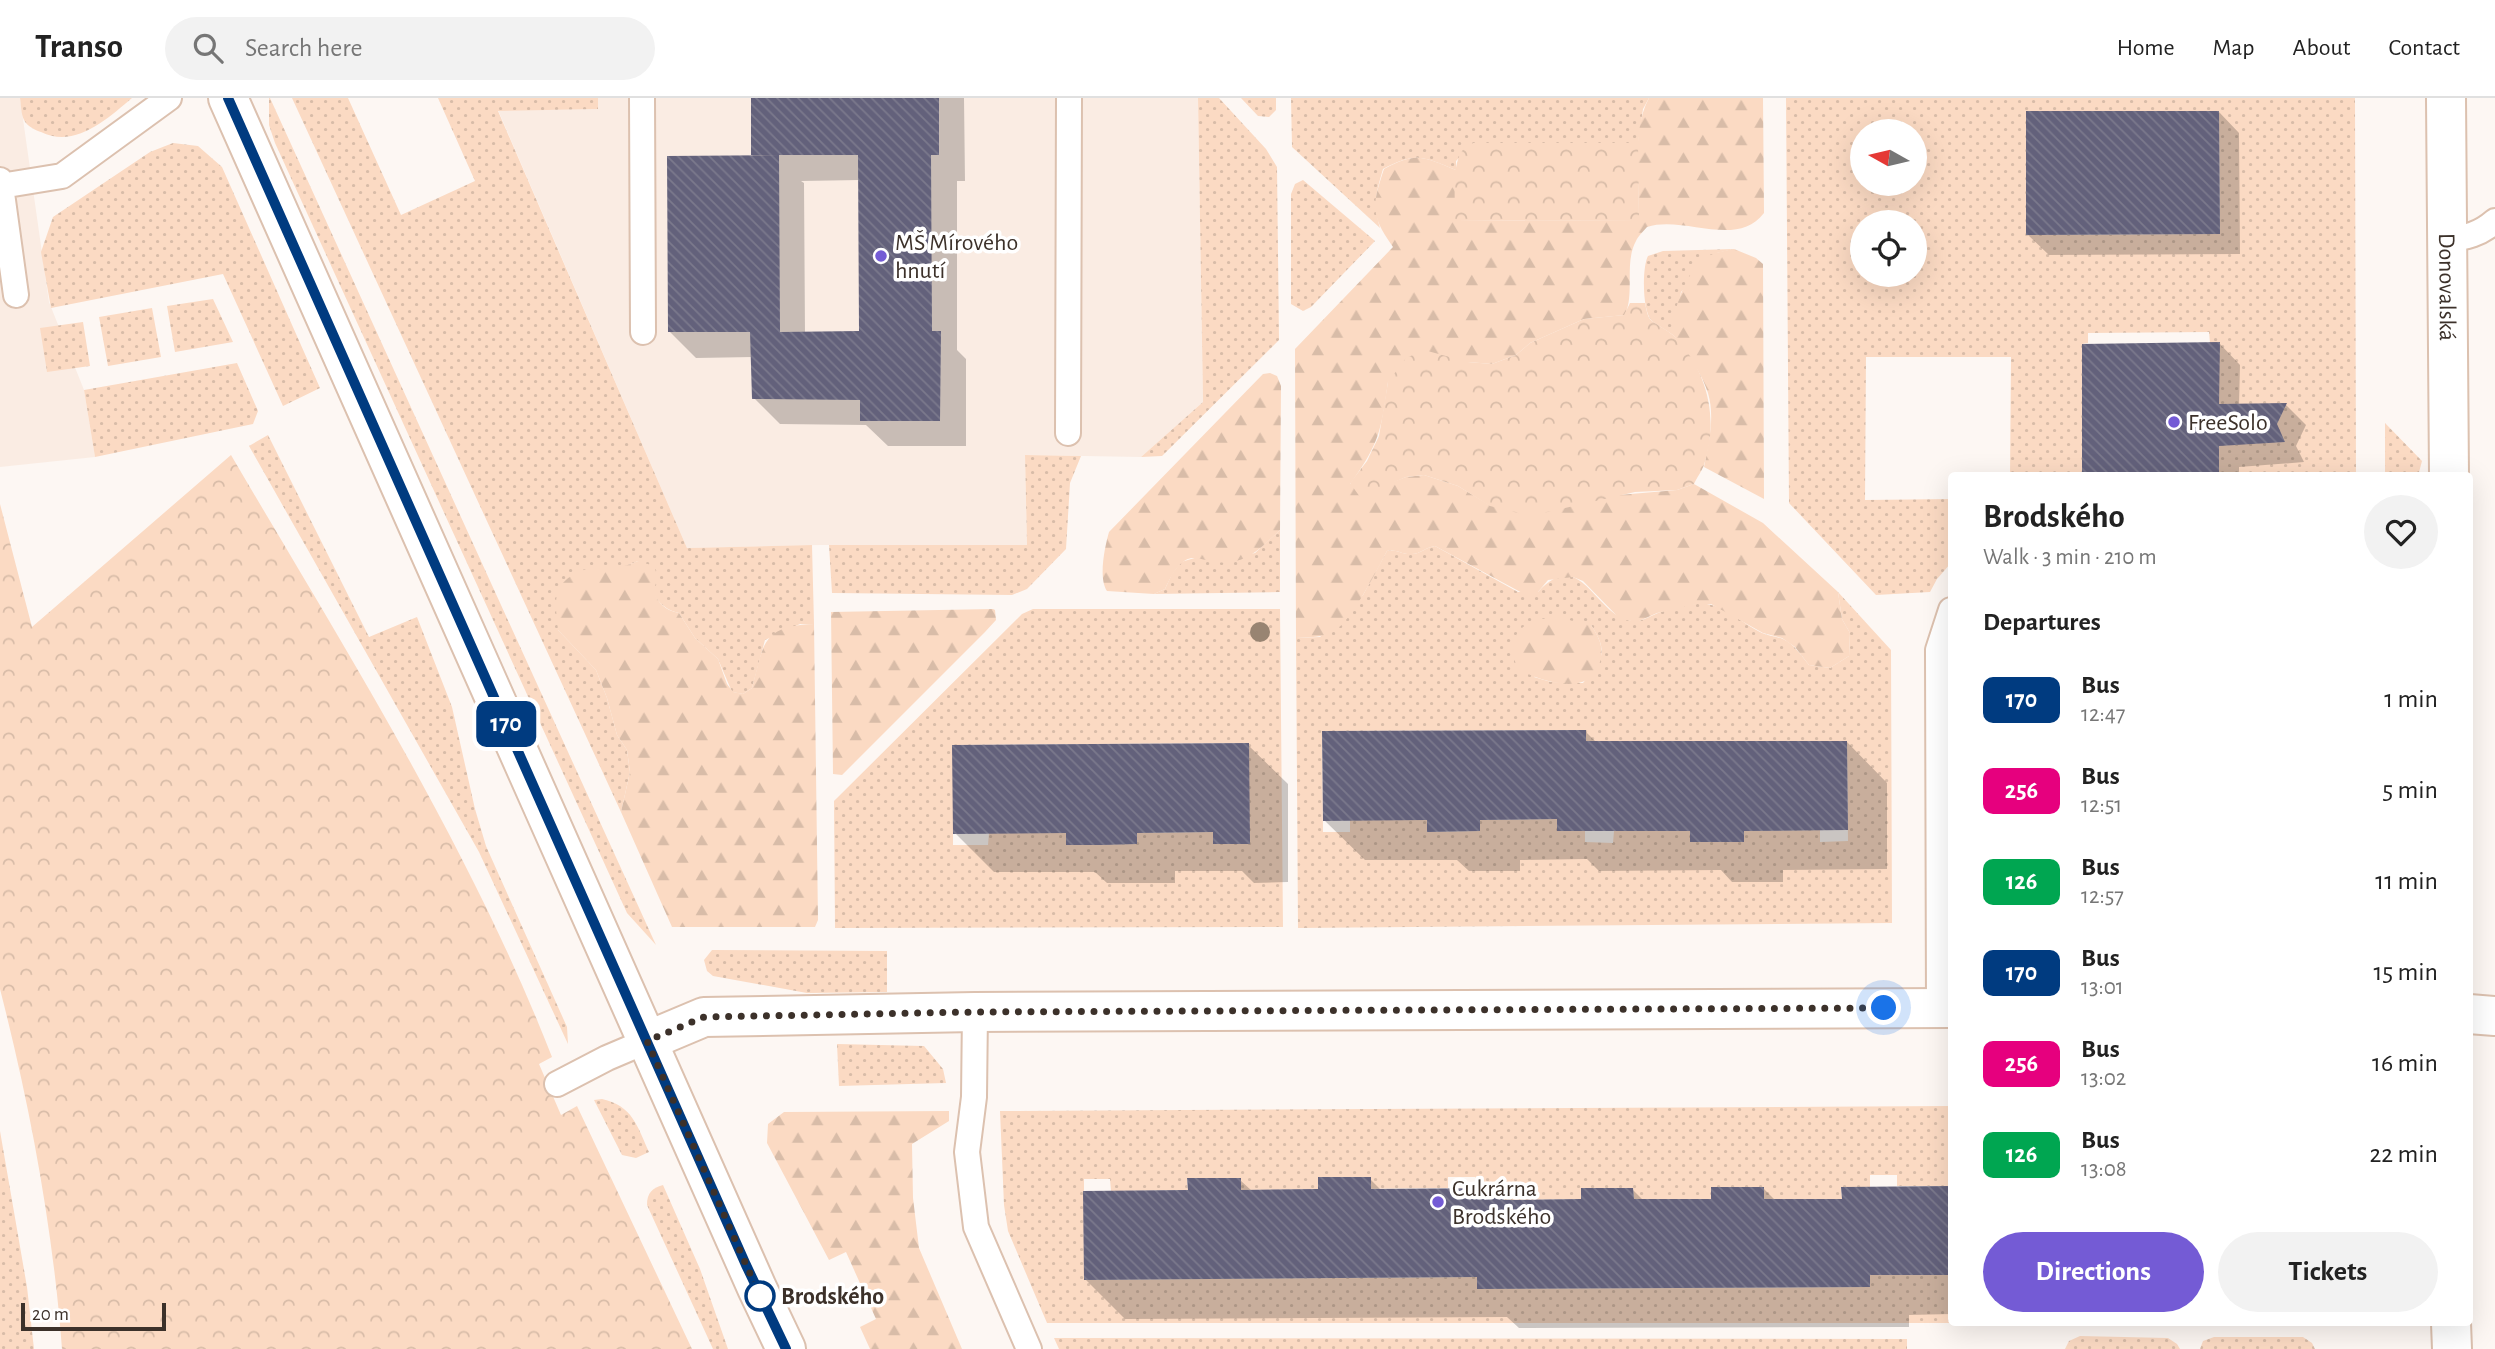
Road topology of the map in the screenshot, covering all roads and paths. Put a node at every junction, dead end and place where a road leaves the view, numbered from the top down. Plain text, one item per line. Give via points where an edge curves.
1 (169, 98) edge
2 (228, 98) edge
3 (642, 98) edge
4 (1069, 98) edge
5 (2446, 98) edge
6 (0, 180) edge
7 (1, 186) edge
8 (2495, 221) edge
9 (2447, 239) junction
10 (16, 295) dead end
11 (642, 332) dead end
12 (1068, 433) dead end
13 (2449, 472) edge
14 (1948, 619) edge
15 (1945, 1008) edge
16 (975, 1012) junction
17 (2473, 1014) edge
18 (2495, 1016) edge
19 (647, 1041) junction
20 (557, 1084) dead end
21 (2451, 1326) edge
22 (786, 1349) edge
23 (1029, 1349) edge
24 (2452, 1349) edge

1 - 7 lane via 62,176
2 - 19 street
3 - 11 lane
4 - 12 lane
5 - 9 street, Donovalská
6 - 7 lane
7 - 10 lane
8 - 9 lane via 2483,232
9 - 13 street, Donovalská
14 - 15 lane via 1938,650
15 - 16 street
16 - 19 street via 704,1017
16 - 23 lane via 974,1097 967,1152 976,1227
17 - 18 street
19 - 20 lane
19 - 22 street
21 - 24 street

